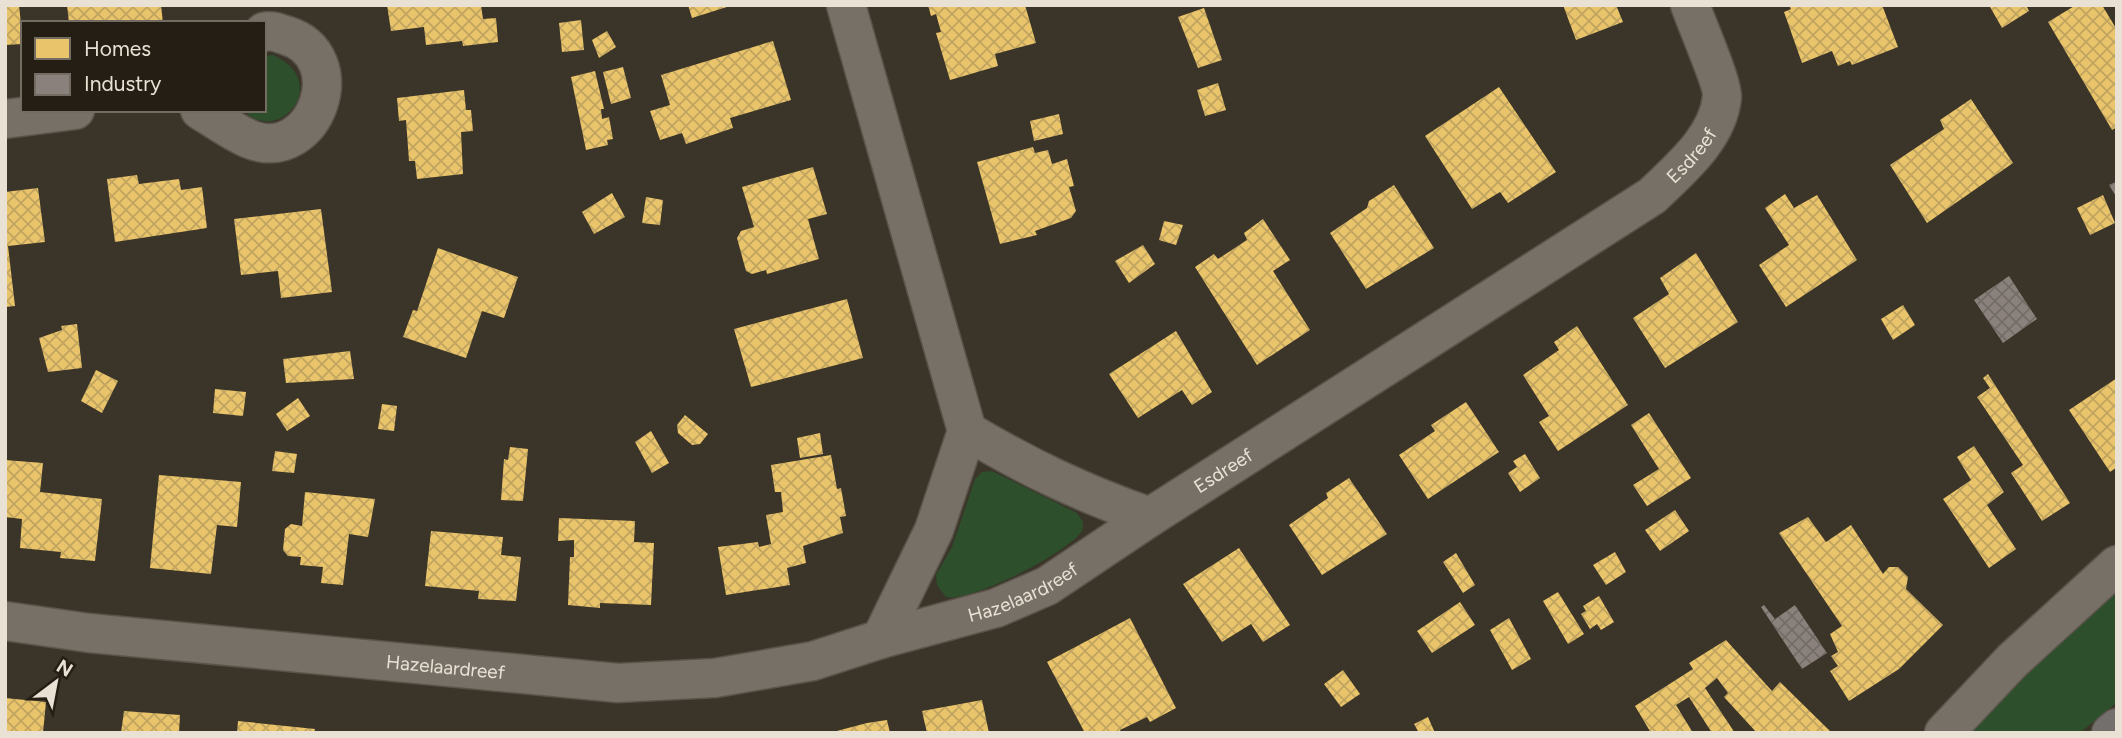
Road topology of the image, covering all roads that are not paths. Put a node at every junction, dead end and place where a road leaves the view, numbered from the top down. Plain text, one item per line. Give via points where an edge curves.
1 (846, 5) edge
2 (1690, 5) edge
3 (266, 32) edge
4 (59, 112) edge
5 (203, 112) edge
6 (5, 119) edge
7 (967, 431) junction
8 (1150, 517) junction
9 (2117, 565) edge
10 (5, 621) edge
11 (881, 639) junction
12 (2117, 728) edge
13 (1944, 733) edge
14 (2111, 733) edge

1 - 7 street
2 - 8 street, Esdreef via 1723,95 1709,133 1686,164 1652,196
3 - 5 street via 296,39 316,57 323,82 319,108 301,131 280,141 254,141
4 - 6 street
7 - 8 street via 1032,470
7 - 11 street via 934,530
8 - 11 street, Hazelaardreef via 1047,586 996,608
9 - 13 street via 2012,661
10 - 11 street, Hazelaardreef via 618,683 715,678 813,661
12 - 14 main road

